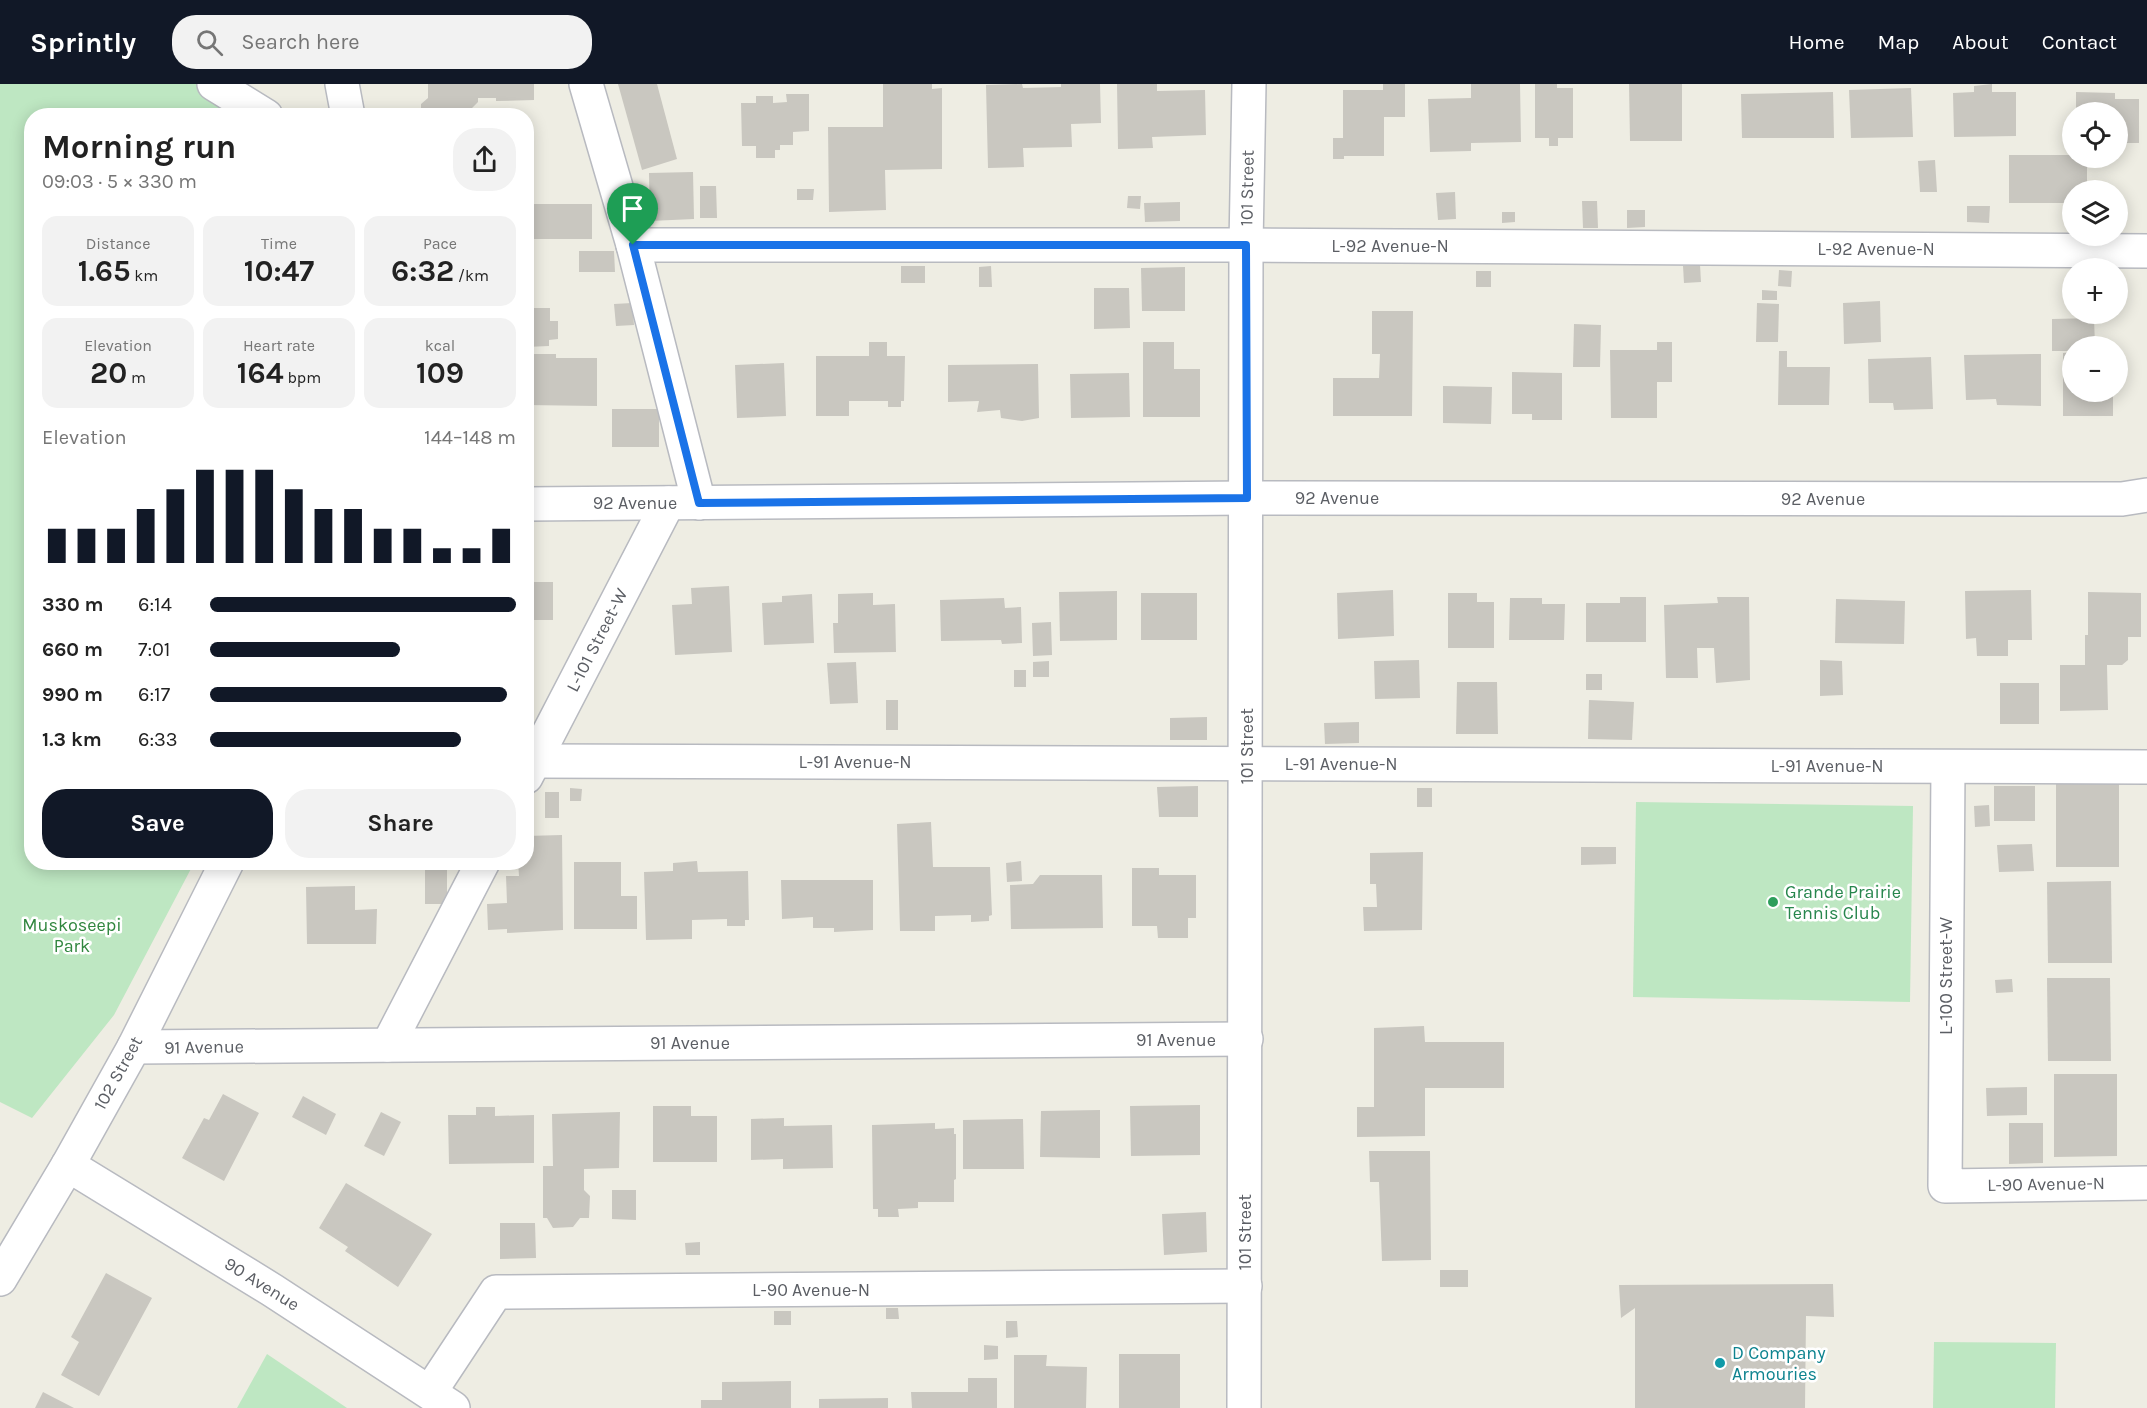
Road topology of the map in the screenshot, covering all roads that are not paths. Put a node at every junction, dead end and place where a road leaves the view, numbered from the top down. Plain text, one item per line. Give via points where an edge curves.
1 (214, 84) edge
2 (342, 84) edge
3 (586, 84) edge
4 (1248, 84) edge
5 (253, 108) edge
6 (346, 108) edge
7 (633, 245) junction
8 (1246, 245) junction
9 (2147, 251) edge
10 (2147, 495) edge
11 (1247, 498) junction
12 (683, 503) junction
13 (534, 504) edge
14 (534, 764) edge
15 (1247, 764) junction
16 (1948, 767) junction
17 (2147, 767) edge
18 (534, 769) edge
19 (223, 870) edge
20 (479, 870) edge
21 (1246, 1039) junction
22 (388, 1045) junction
23 (134, 1047) junction
24 (68, 1165) junction
25 (2147, 1183) edge
26 (1945, 1186) joint
27 (0, 1278) edge
28 (1245, 1286) junction
29 (441, 1400) edge
30 (1244, 1408) edge

1 - 5 street
2 - 6 street
3 - 7 street
4 - 8 street, 101 Street
7 - 8 street, L-92 Avenue-N
7 - 12 street
8 - 9 street, L-92 Avenue-N
8 - 11 street, 101 Street
10 - 11 street, 92 Avenue via 2122,499
11 - 12 street, 92 Avenue
11 - 15 street, 101 Street
12 - 13 street, 92 Avenue
12 - 14 street, L-101 Street-W
15 - 16 street, L-91 Avenue-N
15 - 18 street, L-91 Avenue-N
15 - 21 street, 101 Street
16 - 17 street, L-91 Avenue-N
16 - 26 street, L-100 Street-W
19 - 23 street, 102 Street
20 - 22 street
21 - 22 street, 91 Avenue
21 - 28 street, 101 Street
22 - 23 street, 91 Avenue
23 - 24 street, 102 Street
24 - 27 street, 102 Street
24 - 29 street, 90 Avenue
25 - 26 street, L-90 Avenue-N
28 - 29 street, L-90 Avenue-N via 496,1292
28 - 30 street, 101 Street

